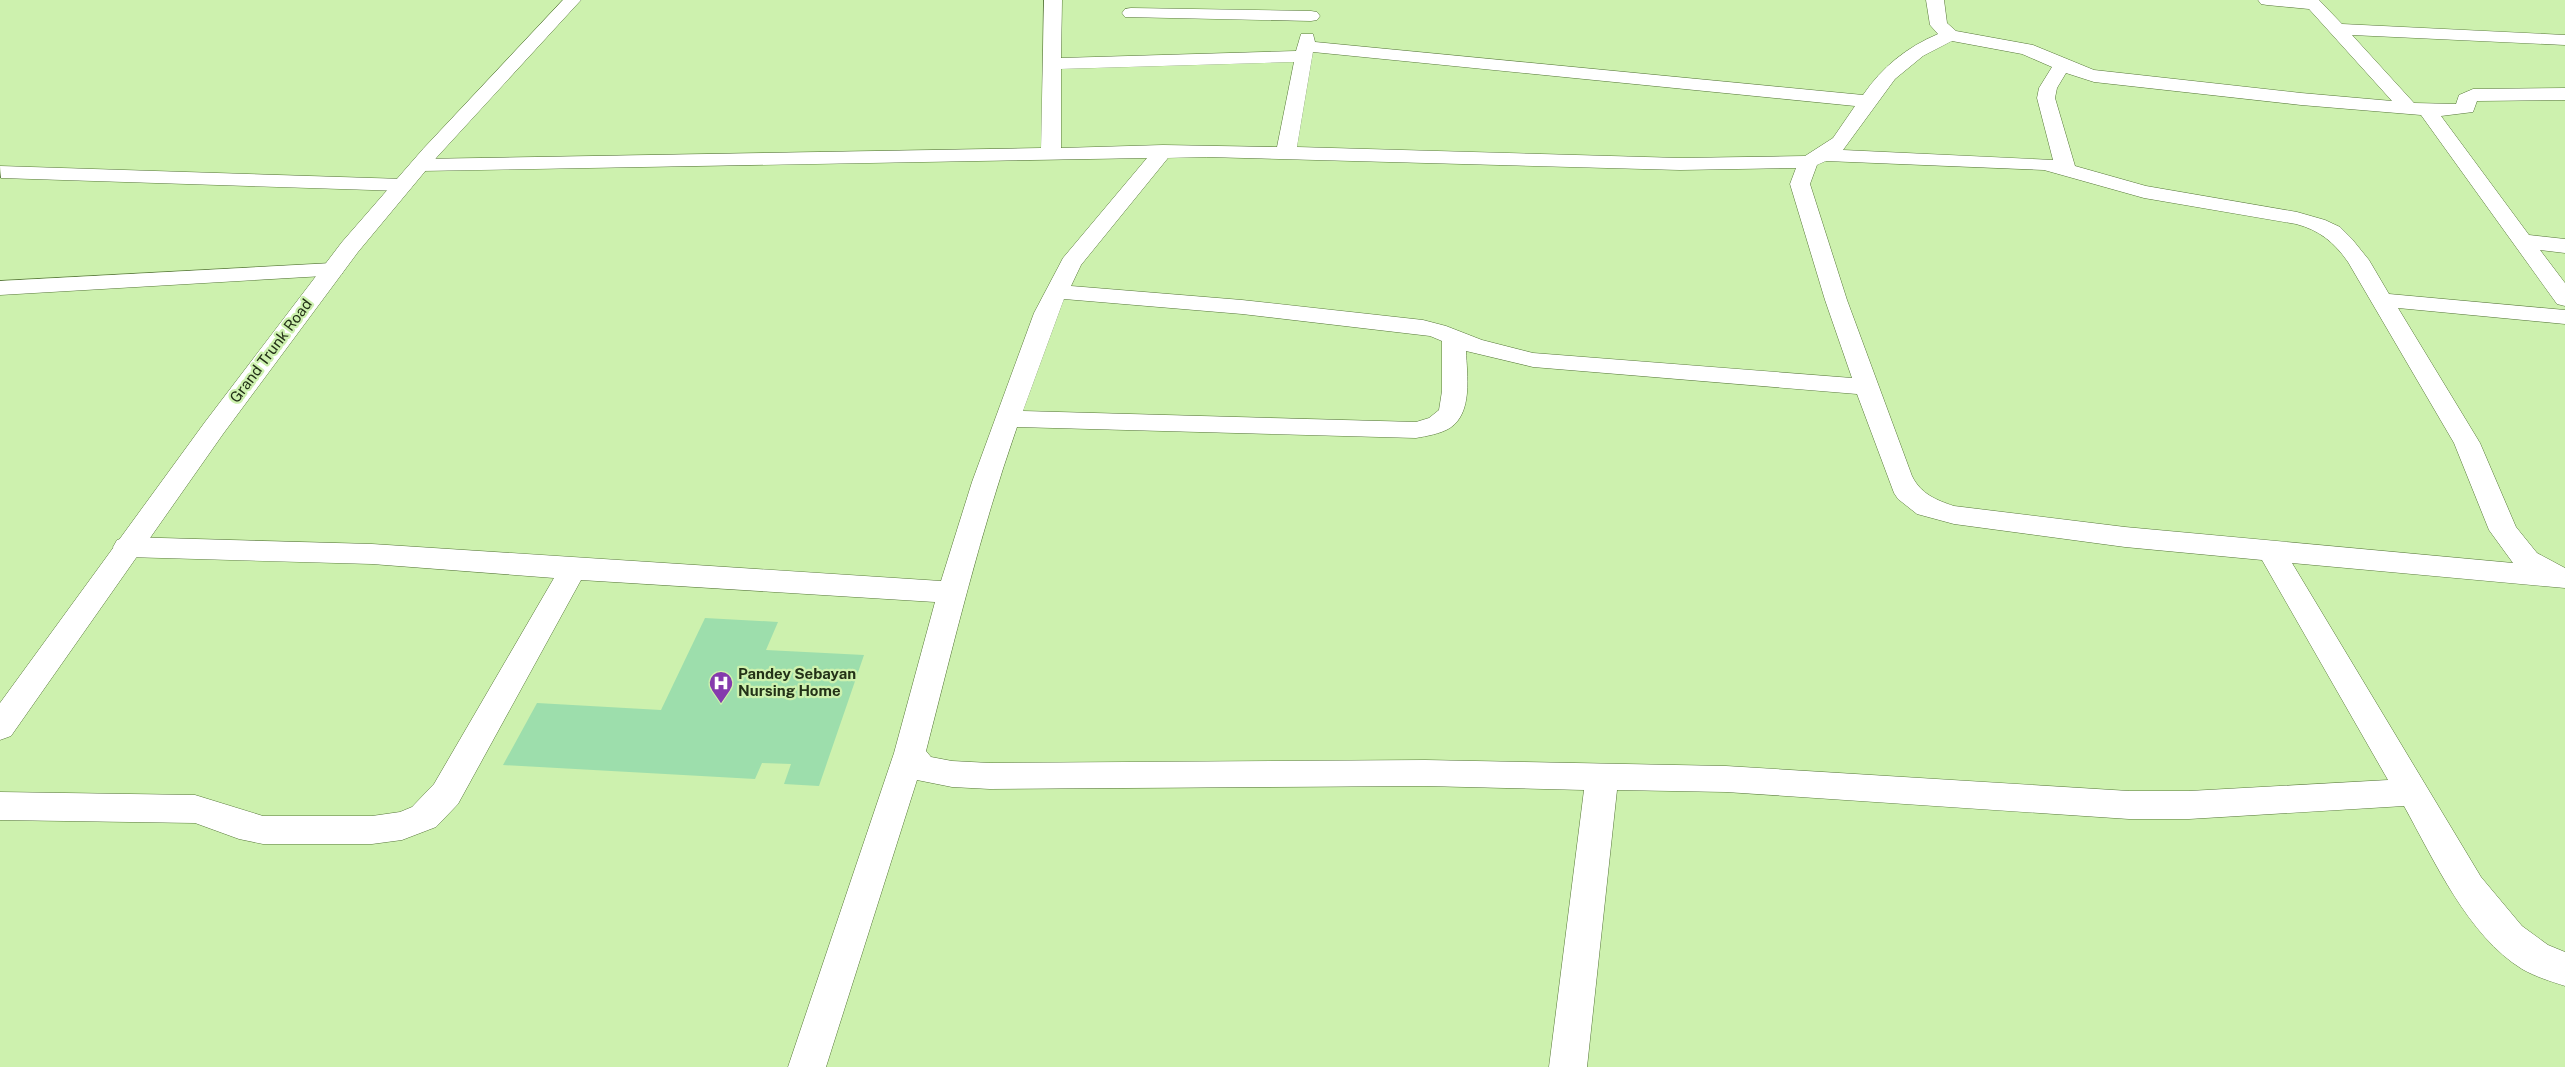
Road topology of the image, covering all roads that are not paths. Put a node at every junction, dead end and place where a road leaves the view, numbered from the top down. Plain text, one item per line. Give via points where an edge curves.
1 (572, 0) edge
2 (1053, 0) edge
3 (1935, 0) edge
4 (2267, 0) edge
5 (2312, 2) edge
6 (1312, 8) edge
7 (1130, 13) dead end
8 (2337, 29) junction
9 (1950, 35) junction
10 (2565, 40) edge
11 (1304, 51) junction
12 (1053, 64) junction
13 (2062, 65) junction
14 (2564, 95) edge
15 (1868, 101) junction
16 (2418, 109) junction
17 (1163, 151) junction
18 (1051, 153) junction
19 (1286, 153) junction
20 (1817, 158) junction
21 (420, 165) junction
22 (2066, 169) junction
23 (1, 172) edge
24 (403, 185) junction
25 (2523, 241) junction
26 (2565, 246) edge
27 (333, 270) junction
28 (0, 288) edge
29 (1056, 292) junction
30 (2565, 299) edge
31 (2382, 300) junction
32 (2565, 317) edge
33 (1454, 338) junction
34 (1865, 387) junction
35 (1008, 419) junction
36 (127, 547) junction
37 (2272, 551) junction
38 (573, 569) junction
39 (2565, 578) edge
40 (952, 592) junction
41 (0, 727) edge
42 (910, 753) junction
43 (1602, 776) junction
44 (2412, 792) junction
45 (0, 806) edge
46 (2565, 969) edge
47 (807, 1067) edge
48 (1568, 1067) edge

1 - 21 street, Grand Trunk Road
2 - 12 street
3 - 9 street via 1939,25
4 - 5 street
5 - 8 street
6 - 7 street
6 - 11 street
8 - 10 street
8 - 16 street
9 - 13 street via 2027,49
9 - 15 street via 1900,62
11 - 12 street
11 - 15 street via 1478,61 1630,80
11 - 19 street
12 - 18 street
13 - 16 street via 2094,76
13 - 22 street via 2048,88 2046,98
14 - 16 street via 2473,95 2466,99 2466,108 2459,111
15 - 20 street via 1837,147
16 - 25 street
17 - 18 street
17 - 19 street
17 - 29 street via 1071,263
18 - 21 street
19 - 20 street via 1680,164
20 - 22 street via 2023,162
20 - 34 street via 1800,184
21 - 24 street, Grand Trunk Road
22 - 31 street via 2144,192 2319,223 2342,238
23 - 24 street
24 - 27 street, Grand Trunk Road
25 - 26 street
25 - 30 street
27 - 28 street
27 - 36 street, Grand Trunk Road
29 - 33 street via 1359,320 1423,328
29 - 35 street
31 - 32 street
31 - 39 street via 2467,443 2503,530 2527,560
33 - 34 street via 1490,351 1532,360
33 - 35 street via 1453,404 1449,415 1438,425 1416,430
34 - 37 street via 1898,476 1907,493 1927,508 1954,515 2125,537
35 - 40 street
36 - 38 street via 372,554
36 - 41 street, Grand Trunk Road
37 - 39 street
37 - 44 street
38 - 40 street
38 - 45 street via 446,794 424,816 402,826 372,830 263,830 195,809
40 - 42 street
42 - 43 street via 921,768 952,774
42 - 47 street
43 - 44 street via 1726,779 2129,805
43 - 48 street
44 - 46 street via 2469,888 2493,919 2518,946

